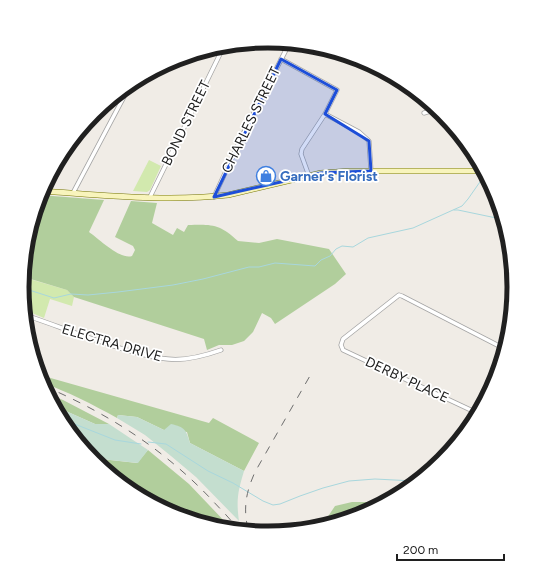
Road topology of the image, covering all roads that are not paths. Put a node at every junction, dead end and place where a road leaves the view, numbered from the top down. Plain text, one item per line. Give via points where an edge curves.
1 (287, 48) edge
2 (221, 52) edge
3 (281, 59) junction
4 (124, 96) edge
5 (430, 111) edge
6 (424, 113) dead end
7 (324, 114) junction
8 (370, 171) junction
9 (478, 171) edge
10 (309, 176) junction
11 (49, 191) edge
12 (73, 193) junction
13 (150, 197) junction
14 (214, 197) junction
15 (31, 317) edge
16 (500, 347) edge
17 (221, 350) dead end
18 (474, 411) edge

1 - 3 street, CHARLES STREET
2 - 13 street, BOND STREET
3 - 7 street via 338,90
3 - 14 street, CHARLES STREET
4 - 12 street
5 - 6 street
7 - 8 street via 358,132 369,141
7 - 10 street via 302,149 301,154
8 - 9 main road
8 - 10 main road via 343,171
10 - 14 main road
11 - 12 main road
12 - 13 main road
13 - 14 main road
15 - 17 street, ELECTRA DRIVE via 83,336 160,358 175,360
16 - 18 street, DERBY PLACE via 399,295 343,339 343,350

